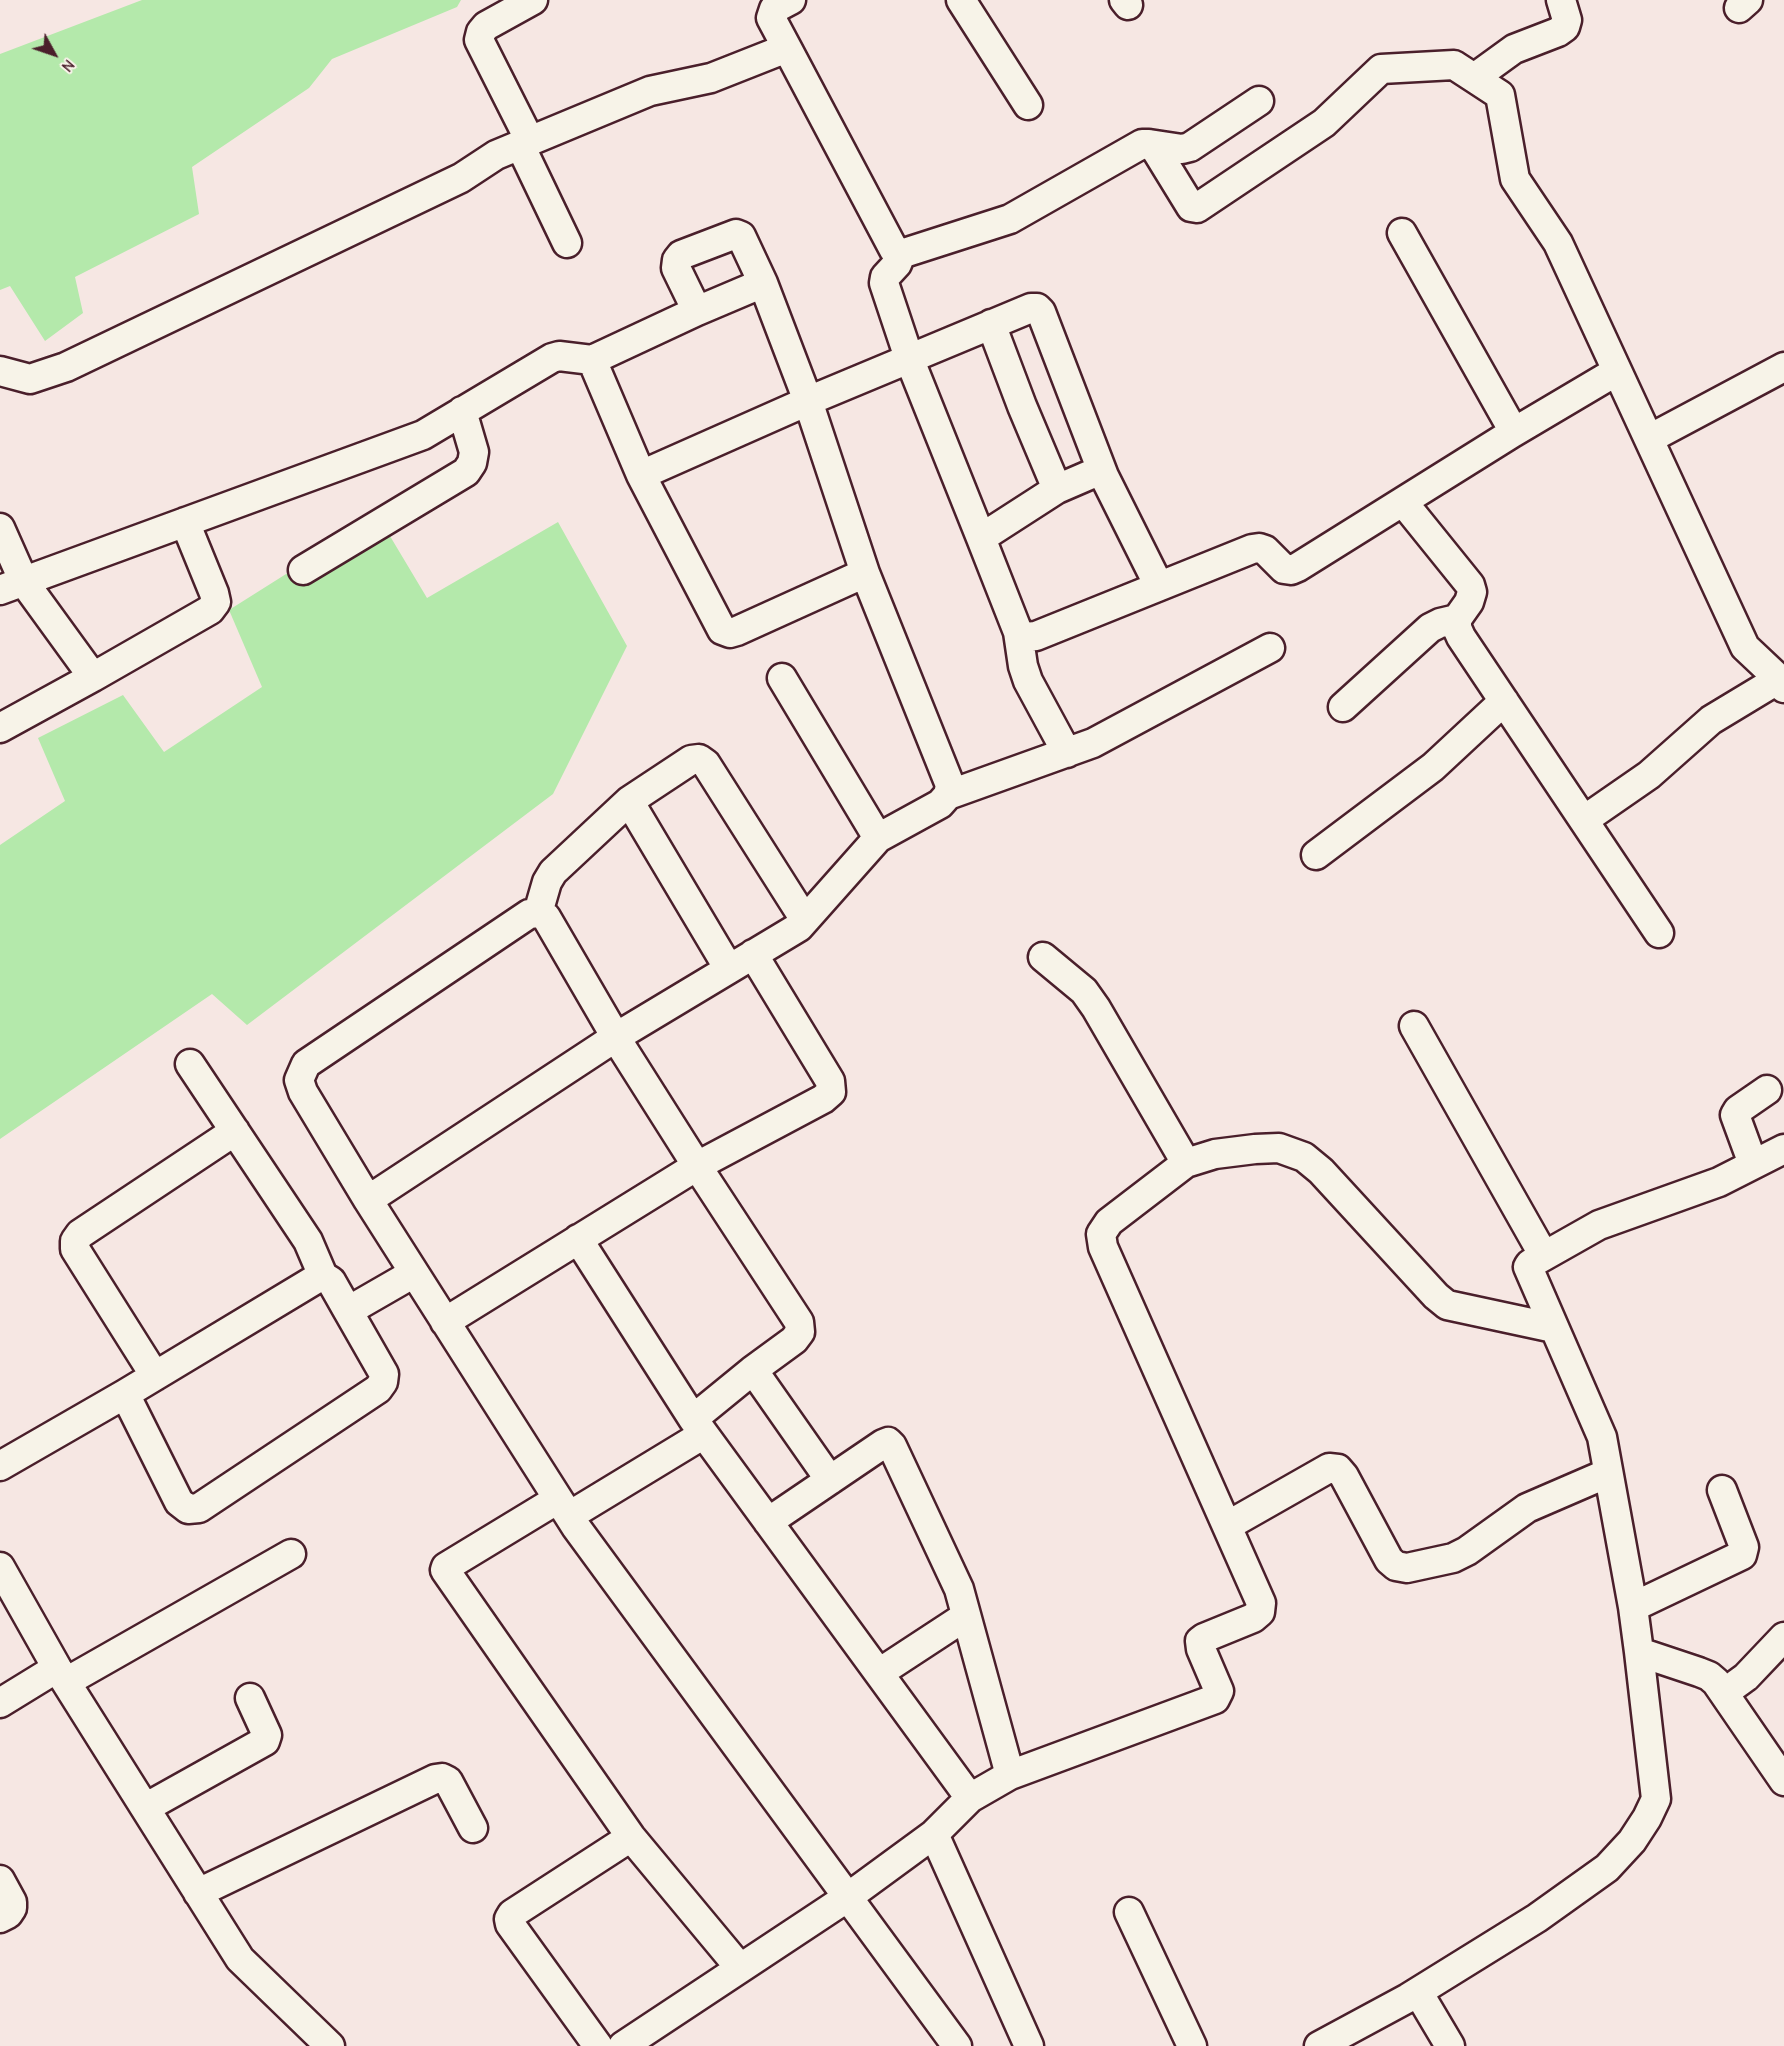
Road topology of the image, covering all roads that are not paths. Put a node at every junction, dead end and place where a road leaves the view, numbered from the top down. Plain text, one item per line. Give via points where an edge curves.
1 (533, 0) edge
2 (961, 0) edge
3 (1560, 0) edge
4 (778, 3) edge
5 (787, 48) junction
6 (1474, 78) junction
7 (1259, 101) dead end
8 (1028, 105) dead end
9 (525, 143) junction
10 (1149, 144) junction
11 (1402, 233) dead end
12 (567, 243) dead end
13 (902, 254) junction
14 (764, 283) junction
15 (697, 310) junction
16 (991, 324) junction
17 (909, 358) junction
18 (592, 360) junction
19 (1784, 367) edge
20 (0, 370) edge
21 (1617, 371) junction
22 (808, 401) junction
23 (462, 411) junction
24 (1514, 432) junction
25 (1649, 439) junction
26 (1101, 470) junction
27 (640, 475) junction
28 (1058, 489) junction
29 (1403, 502) junction
30 (185, 522) junction
31 (1, 532) edge
32 (981, 538) junction
33 (303, 570) dead end
34 (865, 573) junction
35 (12, 586) edge
36 (1159, 586) junction
37 (1457, 619) junction
38 (1018, 632) junction
39 (1270, 648) dead end
40 (93, 677) junction
41 (782, 678) dead end
42 (1781, 684) edge
43 (1504, 701) junction
44 (1343, 706) dead end
45 (0, 728) edge
46 (1067, 753) junction
47 (948, 795) junction
48 (628, 801) junction
49 (1584, 820) junction
50 (878, 838) junction
51 (1316, 855) dead end
52 (538, 913) junction
53 (806, 920) junction
54 (1659, 933) dead end
55 (753, 954) junction
56 (1043, 957) dead end
57 (729, 969) junction
58 (1414, 1026) dead end
59 (616, 1037) junction
60 (190, 1064) dead end
61 (1767, 1090) dead end
62 (235, 1131) junction
63 (1784, 1149) edge
64 (1186, 1163) junction
65 (1754, 1164) junction
66 (697, 1166) junction
67 (368, 1200) junction
68 (578, 1239) junction
69 (1544, 1256) junction
70 (414, 1273) junction
71 (323, 1276) junction
72 (348, 1311) junction
73 (445, 1322) junction
74 (1554, 1328) junction
75 (753, 1370) junction
76 (155, 1376) junction
77 (125, 1394) junction
78 (699, 1426) junction
79 (0, 1466) edge
80 (1608, 1473) junction
81 (830, 1480) junction
82 (1722, 1490) dead end
83 (564, 1507) junction
84 (768, 1522) junction
85 (1227, 1526) junction
86 (291, 1554) dead end
87 (0, 1567) edge
88 (1633, 1607) junction
89 (966, 1616) junction
90 (1784, 1637) edge
91 (1639, 1653) junction
92 (879, 1673) junction
93 (61, 1675) junction
94 (1724, 1693) junction
95 (250, 1698) dead end
96 (0, 1703) edge
97 (1010, 1775) junction
98 (1784, 1781) edge
99 (970, 1798) junction
100 (145, 1808) junction
101 (473, 1828) dead end
102 (934, 1834) junction
103 (631, 1837) junction
104 (0, 1880) edge
105 (198, 1893) junction
106 (848, 1897) junction
107 (1129, 1912) dead end
108 (0, 1918) edge
109 (740, 1968) junction
110 (1418, 1992) junction
111 (330, 2046) edge
112 (597, 2046) edge
113 (623, 2046) edge
114 (957, 2046) edge
115 (1029, 2046) edge
116 (1192, 2046) edge
117 (1319, 2046) edge
118 (1450, 2046) edge

1 - 9 street via 486,26 479,40
2 - 8 street
3 - 6 street via 1567,20 1565,27 1514,49
4 - 5 street via 771,18
5 - 9 street via 711,78 651,91
5 - 13 street via 894,250
6 - 10 street via 1454,65 1381,69 1324,123 1197,208 1191,207
6 - 21 street via 1500,95 1515,179 1558,243
7 - 10 street via 1190,147
9 - 12 street
9 - 20 street via 496,155 461,178 66,367 30,379
10 - 13 street via 1142,144 1010,219
11 - 24 street
13 - 17 street via 884,283
14 - 15 street
14 - 15 street via 741,236 736,234 681,255 676,268
14 - 22 street
15 - 18 street
16 - 17 street
16 - 26 street via 1031,308 1041,312
16 - 28 street
17 - 22 street
17 - 32 street
18 - 23 street via 552,358
18 - 27 street
19 - 25 street
21 - 24 street
21 - 25 street
22 - 27 street
22 - 34 street
23 - 30 street via 423,435
23 - 33 street via 474,452 466,472
24 - 29 street
25 - 42 street via 1745,647
26 - 28 street
26 - 36 street
27 - 34 street via 722,630 737,631
28 - 32 street
29 - 36 street via 1291,570 1259,548
29 - 37 street via 1470,585 1469,602
30 - 35 street
30 - 40 street via 216,602 210,610
31 - 35 street
32 - 38 street
34 - 47 street via 950,785
35 - 40 street
36 - 38 street via 1036,636 1026,637
37 - 43 street via 1461,637
37 - 44 street via 1430,628
38 - 46 street via 1028,681
39 - 46 street via 1093,743
40 - 45 street
41 - 50 street
42 - 49 street via 1711,720 1649,775
43 - 49 street
43 - 51 street via 1433,767
46 - 47 street
47 - 50 street via 940,804
48 - 52 street via 553,873
48 - 53 street via 691,759 699,759 706,764
48 - 57 street
49 - 54 street
50 - 53 street
52 - 59 street via 546,917
52 - 67 street via 529,914 306,1064 299,1080 303,1092
53 - 55 street
55 - 57 street
55 - 66 street via 830,1081 831,1092
56 - 64 street via 1084,991 1096,1008
57 - 59 street
58 - 69 street
59 - 66 street
59 - 67 street
60 - 62 street
61 - 65 street via 1735,1115
62 - 71 street via 308,1241
62 - 76 street via 75,1241 75,1249
63 - 65 street
64 - 74 street via 1215,1154 1255,1149 1279,1148 1305,1157 1447,1305
64 - 85 street via 1109,1222 1101,1234 1103,1247
65 - 69 street via 1719,1182 1599,1225
66 - 68 street
66 - 75 street via 800,1322 800,1332 794,1340
67 - 70 street
68 - 73 street
68 - 78 street
69 - 74 street via 1528,1267
70 - 72 street
70 - 73 street
71 - 72 street via 331,1281
71 - 76 street
72 - 77 street via 384,1374 378,1389 199,1508 188,1509 179,1502
73 - 83 street
74 - 80 street via 1602,1437
75 - 78 street
75 - 81 street
76 - 77 street
77 - 79 street
78 - 83 street
78 - 84 street
80 - 85 street via 1527,1508 1453,1558 1407,1568 1389,1560 1338,1469 1329,1468
80 - 88 street
81 - 84 street
81 - 89 street via 883,1444 888,1442 892,1446 959,1589
82 - 88 street via 1744,1547 1742,1555
83 - 103 street via 445,1570
83 - 106 street
84 - 92 street
85 - 97 street via 1261,1603 1254,1618 1200,1641 1219,1691 1215,1699
86 - 93 street
87 - 93 street
88 - 91 street
89 - 92 street
89 - 97 street
90 - 94 street via 1746,1677
91 - 94 street via 1709,1676
91 - 110 street via 1656,1798 1647,1818 1607,1868 1537,1918
92 - 99 street
93 - 96 street
93 - 100 street
94 - 98 street
95 - 100 street via 267,1735 265,1741
97 - 99 street
99 - 102 street
100 - 105 street
101 - 105 street via 448,1781 435,1779
102 - 106 street
102 - 115 street
103 - 109 street
103 - 112 street via 509,1919
104 - 108 street via 12,1902 8,1914
105 - 111 street via 240,1959
106 - 109 street
106 - 114 street
107 - 116 street
109 - 113 street
110 - 117 street
110 - 118 street

